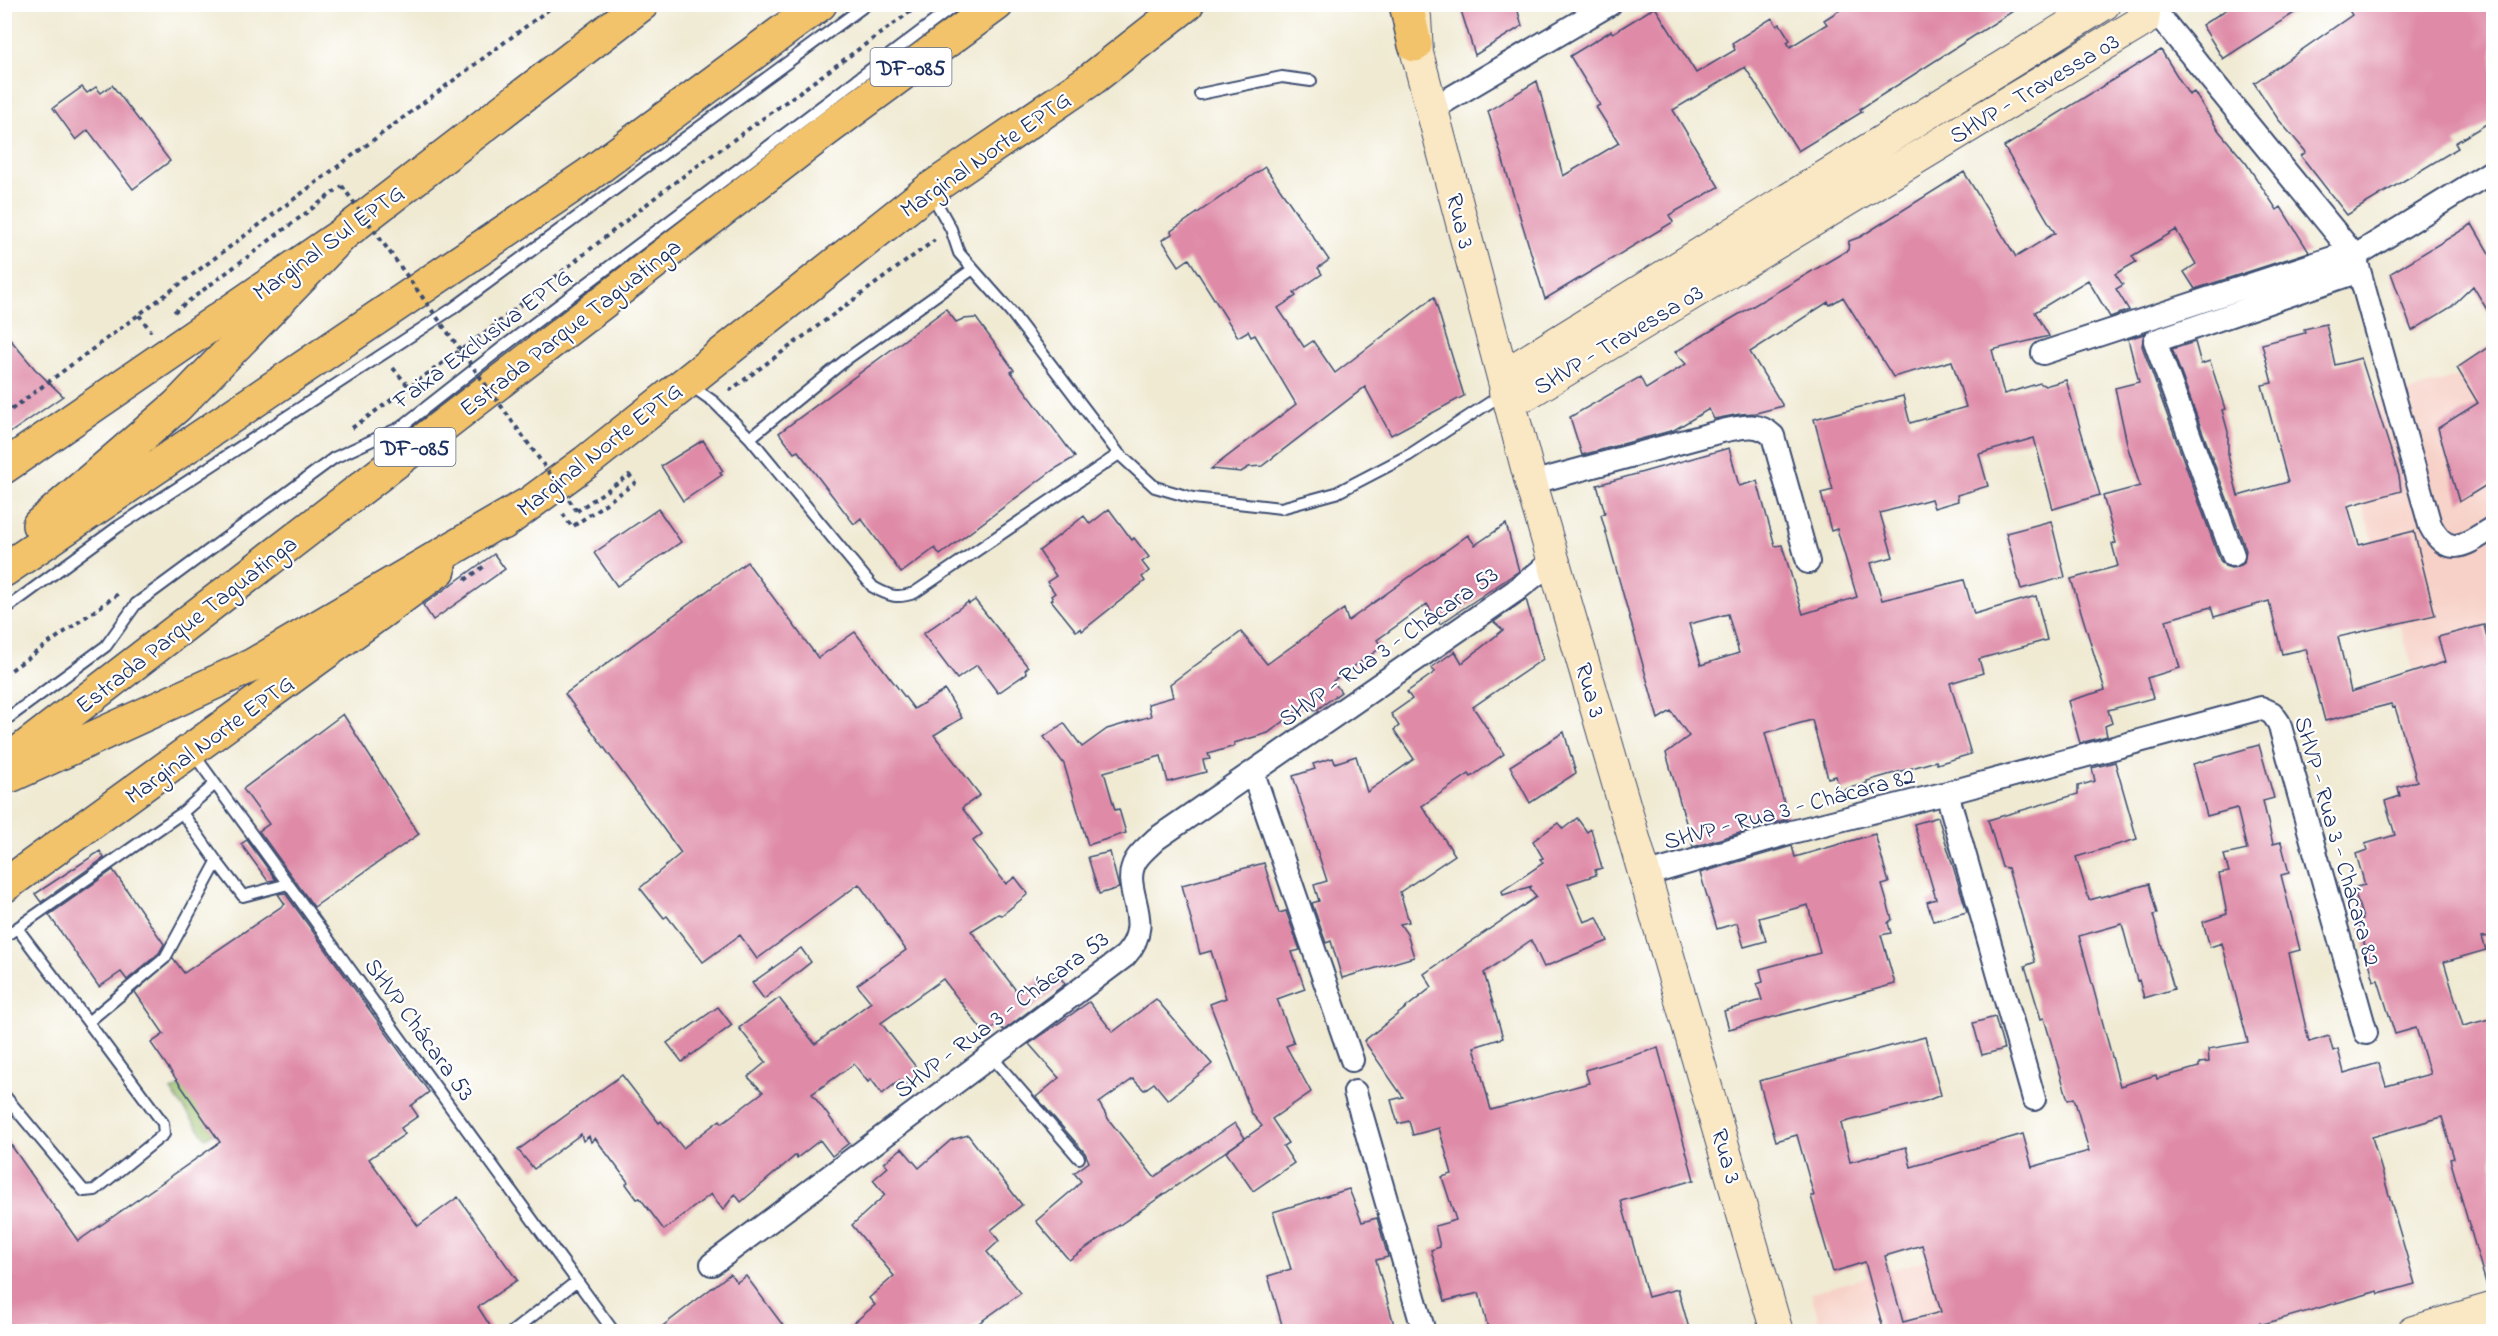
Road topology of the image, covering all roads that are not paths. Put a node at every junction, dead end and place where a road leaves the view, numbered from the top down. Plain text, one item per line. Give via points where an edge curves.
1 (642, 4) edge
2 (820, 4) edge
3 (867, 4) edge
4 (957, 4) edge
5 (997, 4) edge
6 (1187, 4) edge
7 (1394, 4) edge
8 (1406, 4) edge
9 (1415, 4) edge
10 (1610, 4) edge
11 (2104, 4) edge
12 (2146, 4) edge
13 (1415, 45) junction
14 (1311, 81) dead end
15 (1200, 94) dead end
16 (1432, 109) junction
17 (2493, 170) edge
18 (929, 190) junction
19 (343, 234) junction
20 (2355, 260) junction
21 (973, 269) junction
22 (2043, 353) dead end
23 (684, 382) junction
24 (1505, 392) junction
25 (750, 438) junction
26 (1119, 454) junction
27 (4, 467) edge
28 (1530, 483) junction
29 (539, 512) junction
30 (2493, 527) edge
31 (4, 555) edge
32 (2233, 555) dead end
33 (1553, 561) junction
34 (1808, 562) dead end
35 (4, 570) edge
36 (4, 610) edge
37 (4, 722) edge
38 (191, 752) junction
39 (4, 764) edge
40 (1253, 772) junction
41 (4, 779) edge
42 (215, 784) junction
43 (1947, 793) junction
44 (182, 813) junction
45 (217, 862) junction
46 (1645, 875) junction
47 (288, 884) junction
48 (4, 886) edge
49 (17, 928) junction
50 (4, 937) edge
51 (88, 1022) junction
52 (2366, 1033) dead end
53 (991, 1056) junction
54 (1352, 1060) dead end
55 (1355, 1092) dead end
56 (4, 1095) edge
57 (2034, 1099) dead end
58 (1079, 1158) dead end
59 (712, 1264) dead end
60 (577, 1281) junction
61 (2493, 1308) edge
62 (512, 1332) edge
63 (614, 1332) edge
64 (1424, 1332) edge
65 (1777, 1332) edge
66 (2413, 1332) edge

1 - 19 main road, Marginal Sul EPTG
2 - 35 main road via 587,176
3 - 36 lane, Faixa Exclusiva EPTG via 452,309 119,526
4 - 37 lane, Faixa Exclusiva EPTG via 401,427 334,458 145,597 106,646
5 - 39 main road, Estrada Parque Taguatinga / DF-085 via 826,130
6 - 18 main road, Marginal Norte EPTG via 1093,78
7 - 13 street
8 - 13 main road
9 - 13 street
10 - 16 street
11 - 24 street, SHVP - Travessa 03 via 1511,371
12 - 20 street
12 - 24 street, SHVP - Travessa 03 via 2143,21 1658,316 1526,394
13 - 16 street, Rua 3
14 - 15 lane via 1282,77
16 - 24 street, Rua 3
17 - 20 street
18 - 21 lane via 951,229 959,253
18 - 23 main road, Marginal Norte EPTG
19 - 27 main road, Marginal Sul EPTG
19 - 31 main road via 177,406
20 - 22 street
20 - 30 street via 2430,525 2441,542 2452,547 2465,544
20 - 32 street via 2155,341
21 - 25 lane via 848,358
21 - 26 lane via 1011,312
23 - 25 lane via 714,402
23 - 29 main road, Marginal Norte EPTG via 586,462
24 - 26 lane via 1409,455 1336,493 1281,508 1193,498 1155,487
24 - 28 street, Rua 3
25 - 26 lane via 873,587 891,597 914,594
28 - 33 street, Rua 3
28 - 34 street via 1722,430 1758,426 1773,436
29 - 38 main road, Marginal Norte EPTG
29 - 41 main road via 253,664
33 - 40 street, SHVP - Rua 3 - Chácara 53
33 - 46 street, Rua 3
38 - 42 lane, SHVP Chácara 53
38 - 48 main road, Marginal Norte EPTG
40 - 53 street, SHVP - Rua 3 - Chácara 53 via 1156,839 1135,862 1132,879 1138,935 1125,956
40 - 54 street
42 - 44 lane
42 - 47 lane, SHVP Chácara 53
43 - 46 street, SHVP - Rua 3 - Chácara 82
43 - 52 street, SHVP - Rua 3 - Chácara 82 via 2249,710 2261,708 2272,713 2291,761
43 - 57 street, SHVP - Rua 3 - Chácara 82
44 - 45 lane
44 - 49 lane
45 - 47 lane via 243,896
45 - 51 lane via 165,958
46 - 65 street, Rua 3
47 - 60 lane, SHVP Chácara 53
49 - 50 lane
49 - 51 lane
51 - 56 lane via 162,1123 165,1128 161,1138 95,1190 84,1191
53 - 58 lane
53 - 59 street, SHVP - Rua 3 - Chácara 53
55 - 64 street
60 - 62 lane
60 - 63 lane, SHVP Chácara 53
61 - 66 street

